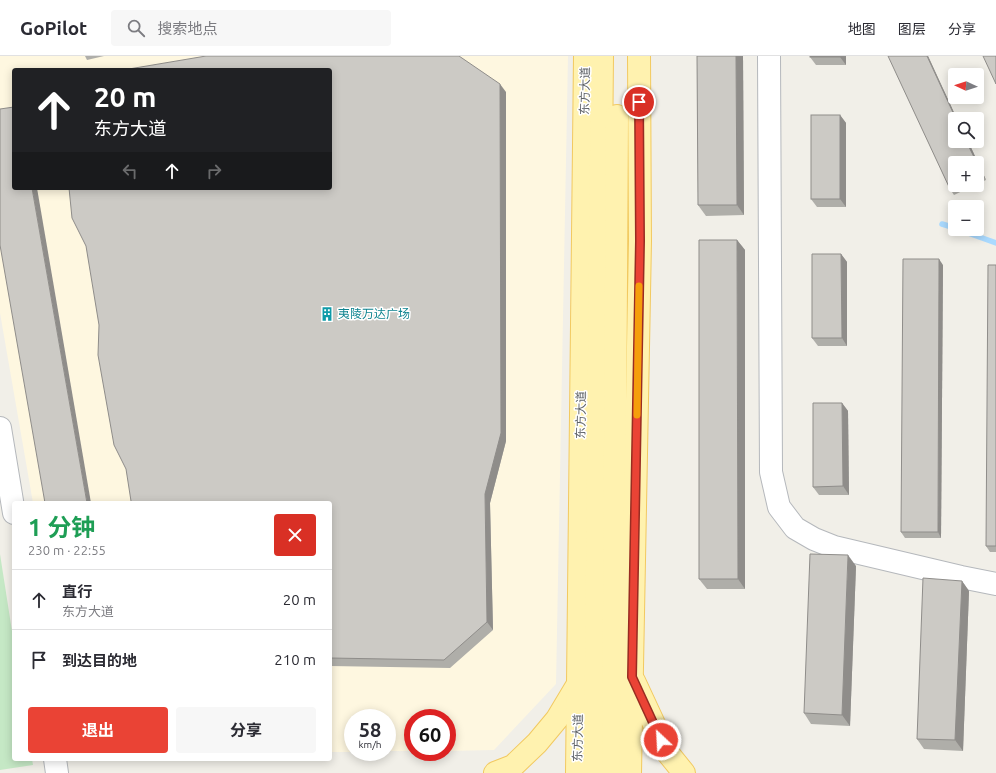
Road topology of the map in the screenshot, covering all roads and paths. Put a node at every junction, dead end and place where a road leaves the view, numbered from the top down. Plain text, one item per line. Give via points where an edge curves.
1 (585, 56) edge
2 (602, 56) edge
3 (617, 56) edge
4 (638, 56) edge
5 (769, 56) edge
6 (0, 428) edge
7 (12, 501) edge
8 (996, 584) edge
9 (632, 677) junction
10 (578, 683) junction
11 (55, 761) edge
12 (57, 773) edge
13 (495, 773) edge
14 (577, 773) edge
15 (594, 773) edge
16 (613, 773) edge
17 (630, 773) edge
18 (684, 773) edge

1 - 10 main road, 东方大道
2 - 15 main road
3 - 16 main road
4 - 9 main road via 640,241
5 - 8 street via 771,472 778,507 795,528 834,547
6 - 7 street
9 - 17 main road
9 - 18 main road via 667,752
10 - 13 main road via 557,720 537,743 513,766
10 - 14 main road, 东方大道
11 - 12 street

